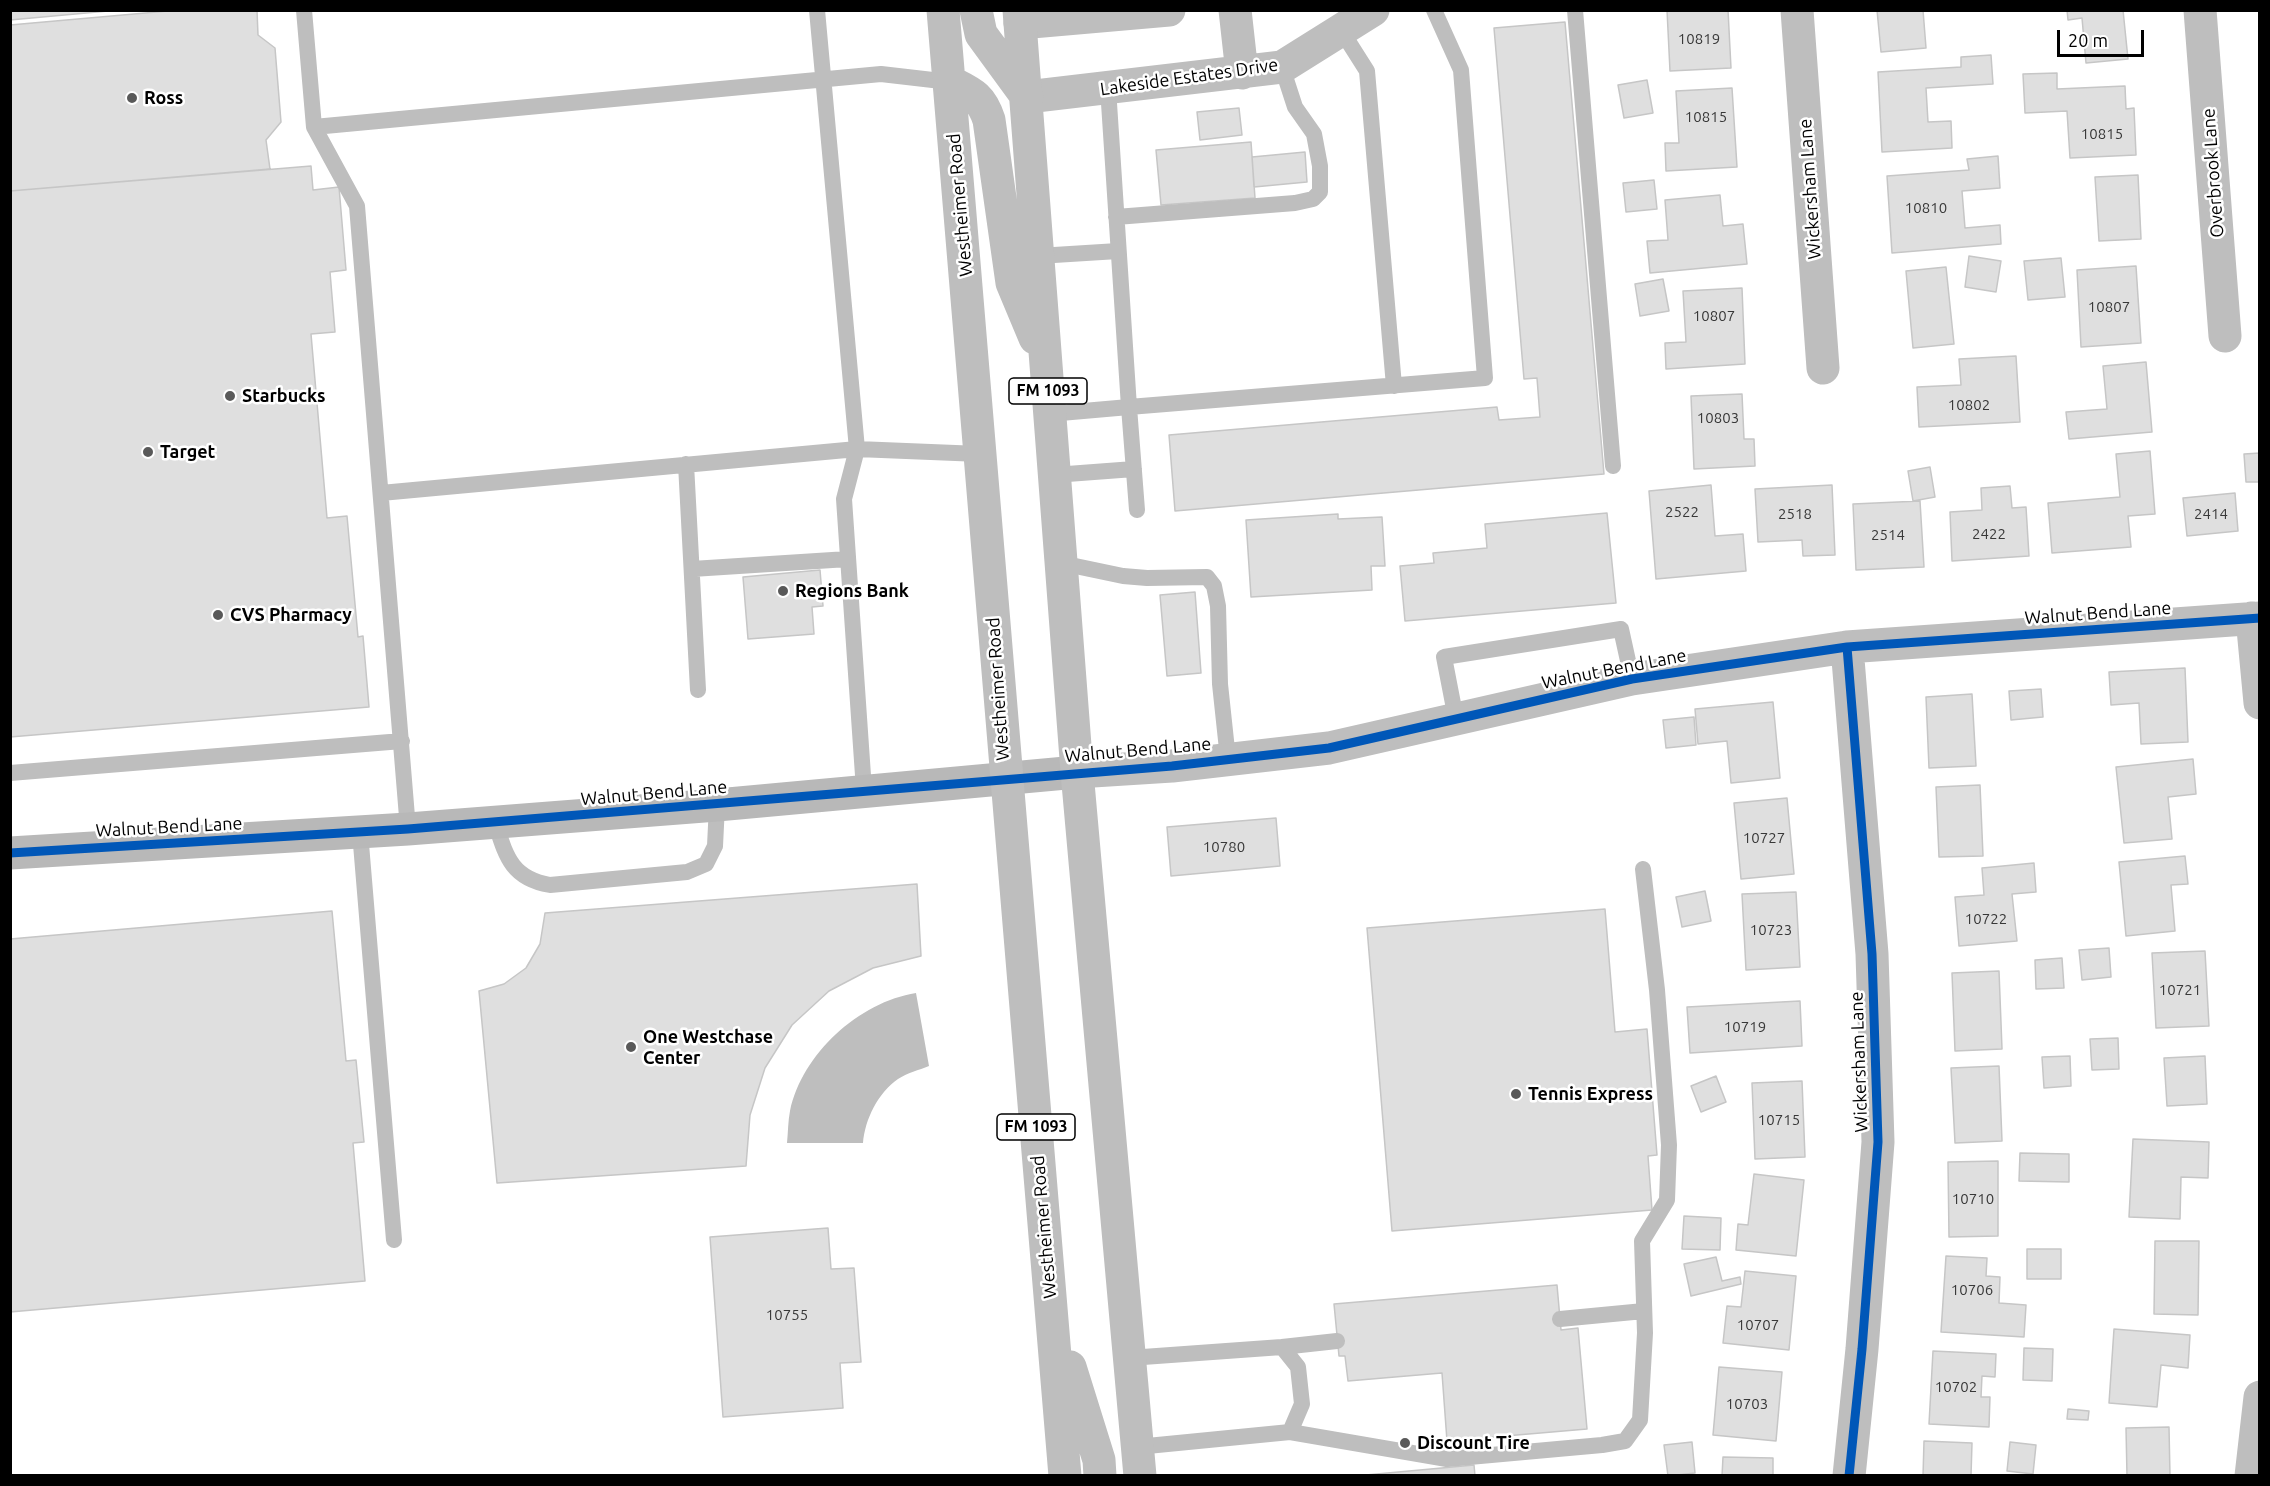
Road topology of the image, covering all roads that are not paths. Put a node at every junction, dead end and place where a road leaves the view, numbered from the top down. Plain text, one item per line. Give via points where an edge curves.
1 (304, 10) edge
2 (817, 10) edge
3 (942, 10) edge
4 (976, 10) edge
5 (1169, 10) edge
6 (1235, 10) edge
7 (1373, 10) edge
8 (1434, 10) edge
9 (1575, 10) edge
10 (1797, 10) edge
11 (2200, 10) edge
12 (1019, 17) edge
13 (1341, 30) junction
14 (1281, 67) junction
15 (1242, 73) junction
16 (823, 80) junction
17 (950, 82) junction
18 (1108, 88) junction
19 (1027, 97) junction
20 (315, 127) junction
21 (1116, 217) junction
22 (1118, 250) junction
23 (1038, 256) junction
24 (2226, 336) dead end
25 (1046, 364) junction
26 (1823, 368) dead end
27 (1394, 386) junction
28 (1129, 407) junction
29 (1049, 414) junction
30 (857, 449) junction
31 (980, 454) junction
32 (686, 464) junction
33 (1613, 466) dead end
34 (1134, 469) junction
35 (1054, 475) junction
36 (381, 492) junction
37 (1137, 510) dead end
38 (848, 559) junction
39 (1061, 563) junction
40 (692, 569) junction
41 (2256, 618) edge
42 (1847, 647) junction
43 (1632, 679) junction
44 (698, 690) dead end
45 (2259, 703) edge
46 (1456, 719) junction
47 (402, 741) junction
48 (1228, 759) junction
49 (1077, 772) junction
50 (10, 773) edge
51 (1005, 778) junction
52 (864, 790) junction
53 (717, 805) junction
54 (495, 822) junction
55 (408, 829) junction
56 (360, 832) junction
57 (10, 853) edge
58 (1642, 869) dead end
59 (394, 1240) dead end
60 (1051, 1305) junction
61 (1644, 1311) junction
62 (1560, 1319) dead end
63 (1337, 1341) dead end
64 (1282, 1347) junction
65 (1129, 1358) junction
66 (2259, 1397) edge
67 (1290, 1432) junction
68 (1138, 1461) edge
69 (1065, 1476) edge
70 (1100, 1476) edge
71 (1849, 1476) edge
72 (2251, 1476) edge

1 - 20 lane
2 - 16 lane
3 - 17 main road, Westheimer Road / FM 1093
4 - 19 main road via 981,34
5 - 12 main road
6 - 15 main road
7 - 13 main road, Lakeside Estates Drive
8 - 27 lane via 1461,70 1485,378
9 - 33 lane
10 - 26 main road, Wickersham Lane
11 - 24 main road, Overbrook Lane
12 - 19 main road, FM 1093
13 - 14 main road, Lakeside Estates Drive
13 - 27 lane via 1367,71
14 - 15 main road, Lakeside Estates Drive
14 - 21 lane via 1295,107 1314,134 1320,192 1312,199 1295,203
15 - 18 main road, Lakeside Estates Drive
16 - 17 lane via 882,74
16 - 20 lane
16 - 30 lane
17 - 25 main road via 973,93 983,103 989,120 1012,283
17 - 31 main road, Westheimer Road / FM 1093
18 - 19 main road, Lakeside Estates Drive
18 - 21 lane
19 - 23 main road, FM 1093
20 - 36 lane via 357,206
21 - 22 lane
22 - 23 lane
22 - 28 lane
23 - 25 main road, FM 1093
25 - 29 main road, FM 1093
27 - 28 lane
28 - 29 lane
28 - 34 lane
29 - 35 main road, FM 1093
30 - 31 lane
30 - 32 lane
30 - 38 lane via 844,499
31 - 51 main road, Westheimer Road / FM 1093
32 - 36 lane
32 - 40 lane
34 - 35 lane
34 - 37 lane
35 - 39 main road, FM 1093
36 - 47 lane
38 - 40 lane
38 - 52 lane
39 - 48 lane via 1123,576 1207,576 1214,586 1218,606 1220,684
39 - 49 main road, FM 1093
40 - 44 lane
41 - 42 main road, Walnut Bend Lane
41 - 45 main road
42 - 43 main road, Walnut Bend Lane
42 - 71 main road, Wickersham Lane via 1872,954 1878,1142
43 - 46 main road, Walnut Bend Lane
43 - 46 lane via 1622,629 1444,657
46 - 48 main road, Walnut Bend Lane via 1329,748
47 - 50 lane
47 - 55 lane
48 - 49 main road, Walnut Bend Lane
49 - 51 street, Walnut Bend Lane
49 - 65 main road, FM 1093
51 - 52 street, Walnut Bend Lane
51 - 60 main road, Westheimer Road / FM 1093
52 - 53 street, Walnut Bend Lane
53 - 54 street, Walnut Bend Lane
53 - 54 lane via 715,846 706,864 687,872 550,885 525,877 514,868
54 - 55 street, Walnut Bend Lane
55 - 56 street, Walnut Bend Lane
56 - 57 street, Walnut Bend Lane
56 - 59 lane
58 - 61 lane via 1657,990 1669,1145 1667,1200 1642,1240
60 - 69 main road, Westheimer Road / FM 1093
60 - 70 main road via 1099,1460
61 - 62 lane
61 - 67 lane via 1640,1420 1625,1441 1447,1459
63 - 64 lane
64 - 65 lane
64 - 67 lane via 1298,1367 1302,1404
65 - 68 main road, FM 1093
66 - 72 main road
67 - 68 lane

